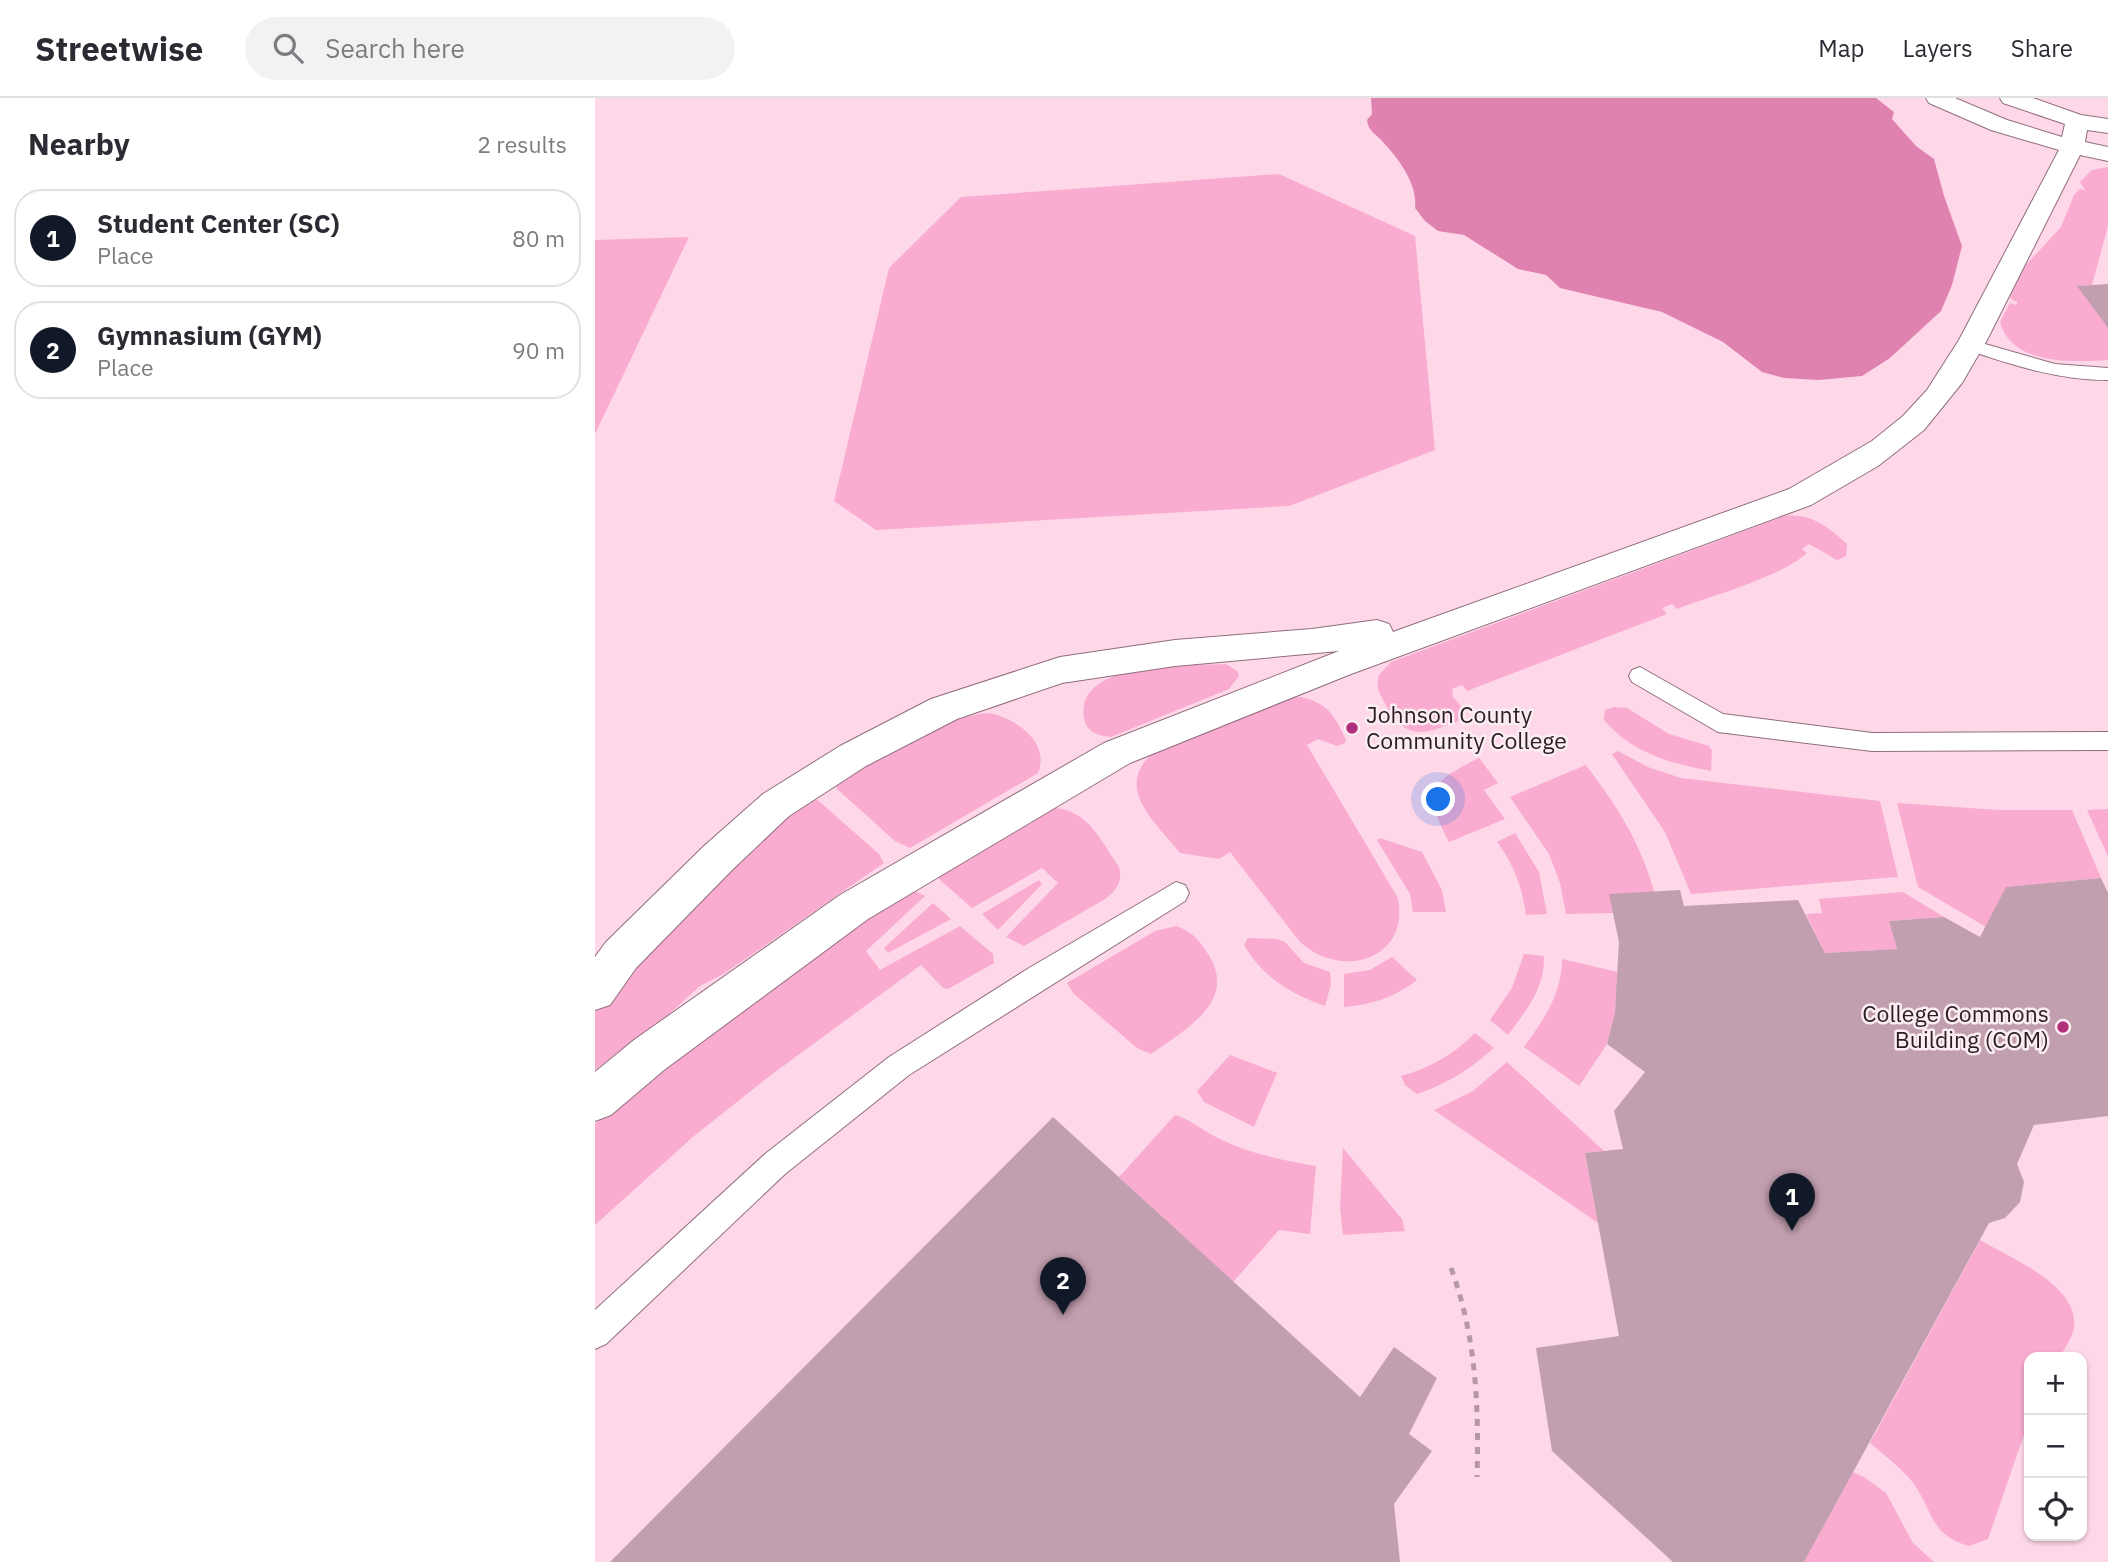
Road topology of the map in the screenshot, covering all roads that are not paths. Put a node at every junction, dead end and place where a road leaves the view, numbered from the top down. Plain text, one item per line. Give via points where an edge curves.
1 (1937, 98) edge
2 (2011, 98) edge
3 (2108, 126) edge
4 (2074, 134) junction
5 (2108, 154) edge
6 (1971, 345) junction
7 (2108, 374) edge
8 (1462, 620) junction
9 (1640, 676) dead end
10 (2108, 741) edge
11 (1176, 893) dead end
12 (595, 992) edge
13 (595, 1100) edge
14 (595, 1333) edge

1 - 4 street via 2014,131
2 - 4 street
3 - 4 street
4 - 5 street
4 - 6 street
6 - 7 lane via 2067,373
6 - 8 street via 1928,409 1894,440 1841,475 1800,497
8 - 12 street via 1325,641 1175,653 1060,670 944,709 853,756 776,805 621,955
8 - 13 street via 1222,710 1085,770 854,907
9 - 10 lane via 1718,723 1872,742
11 - 14 lane via 899,1066 775,1164

